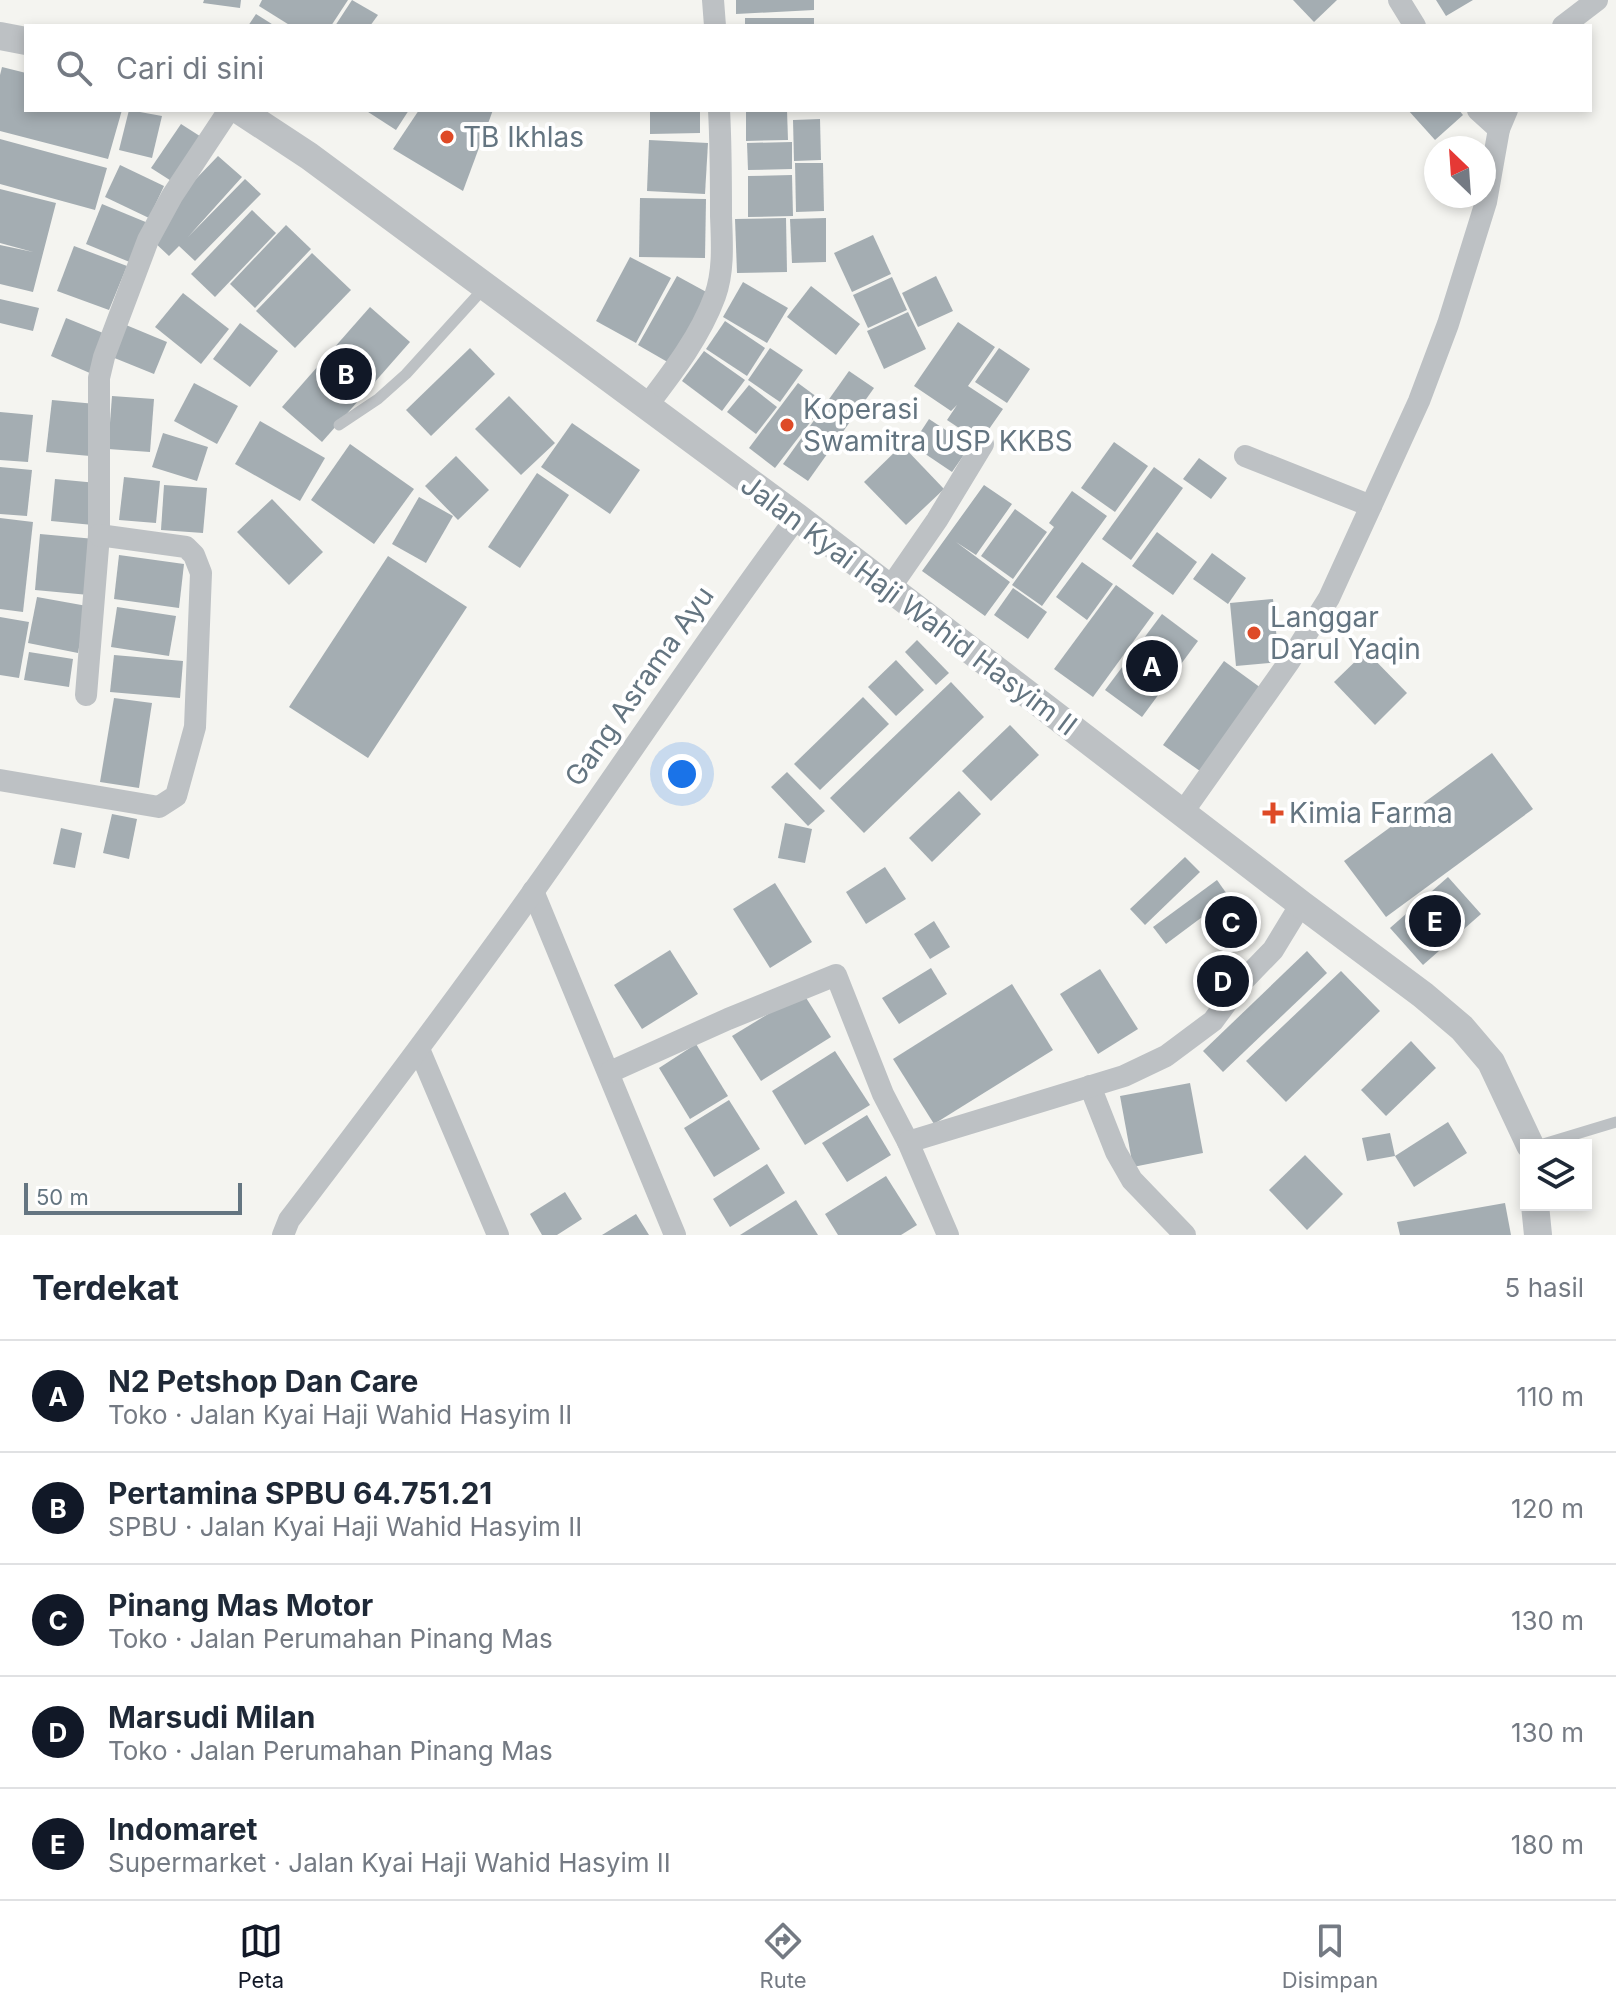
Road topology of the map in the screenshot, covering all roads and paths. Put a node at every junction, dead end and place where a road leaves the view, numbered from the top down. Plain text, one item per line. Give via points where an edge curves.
1 (713, 0) edge
2 (1399, 0) edge
3 (1597, 0) edge
4 (715, 24) edge
5 (1414, 24) edge
6 (1566, 24) edge
7 (0, 36) edge
8 (24, 41) edge
9 (228, 112) edge
10 (242, 112) edge
11 (719, 112) edge
12 (1483, 112) edge
13 (1503, 120) edge
14 (485, 287) junction
15 (646, 407) junction
16 (339, 425) dead end
17 (983, 444) dead end
18 (1245, 456) dead end
19 (1371, 506) junction
20 (797, 517) junction
21 (99, 535) junction
22 (890, 588) junction
23 (86, 695) dead end
24 (0, 780) edge
25 (1183, 812) junction
26 (533, 891) junction
27 (1301, 904) junction
28 (419, 1049) junction
29 (610, 1072) junction
30 (1090, 1086) junction
31 (1616, 1122) edge
32 (1527, 1139) edge
33 (1560, 1139) edge
34 (908, 1142) junction
35 (1536, 1211) edge
36 (283, 1235) edge
37 (498, 1235) edge
38 (675, 1235) edge
39 (948, 1235) edge
40 (1185, 1235) edge
41 (1538, 1235) edge

1 - 4 street
2 - 5 street
3 - 6 street
7 - 8 street
9 - 21 street via 148,240 104,357 98,399
10 - 14 street, Jalan Kyai Haji Wahid Hasyim II
11 - 15 street via 722,247 715,297 675,369
12 - 13 street
13 - 19 street via 1486,202 1448,324
14 - 15 street, Jalan Kyai Haji Wahid Hasyim II
14 - 16 lane via 406,374
15 - 20 street, Jalan Kyai Haji Wahid Hasyim II
17 - 22 street
18 - 19 street
19 - 25 street via 1313,626
20 - 22 street, Jalan Kyai Haji Wahid Hasyim II
20 - 26 street, Gang Asrama Ayu
21 - 23 street
21 - 24 street via 186,547 198,562 203,587 195,727 182,783 176,796 159,807
22 - 25 street, Jalan Kyai Haji Wahid Hasyim II
25 - 27 street, Jalan Kyai Haji Wahid Hasyim II
26 - 28 street, Gang Asrama Ayu
26 - 29 street
27 - 30 street via 1273,950 1213,1021 1166,1056
27 - 32 street, Jalan Kyai Haji Wahid Hasyim II via 1462,1028 1491,1062
28 - 36 street, Gang Asrama Ayu via 289,1220
28 - 37 street
29 - 34 street via 836,975
29 - 38 street
30 - 34 street
30 - 40 street via 1132,1180
31 - 33 lane
34 - 39 street
35 - 41 street

